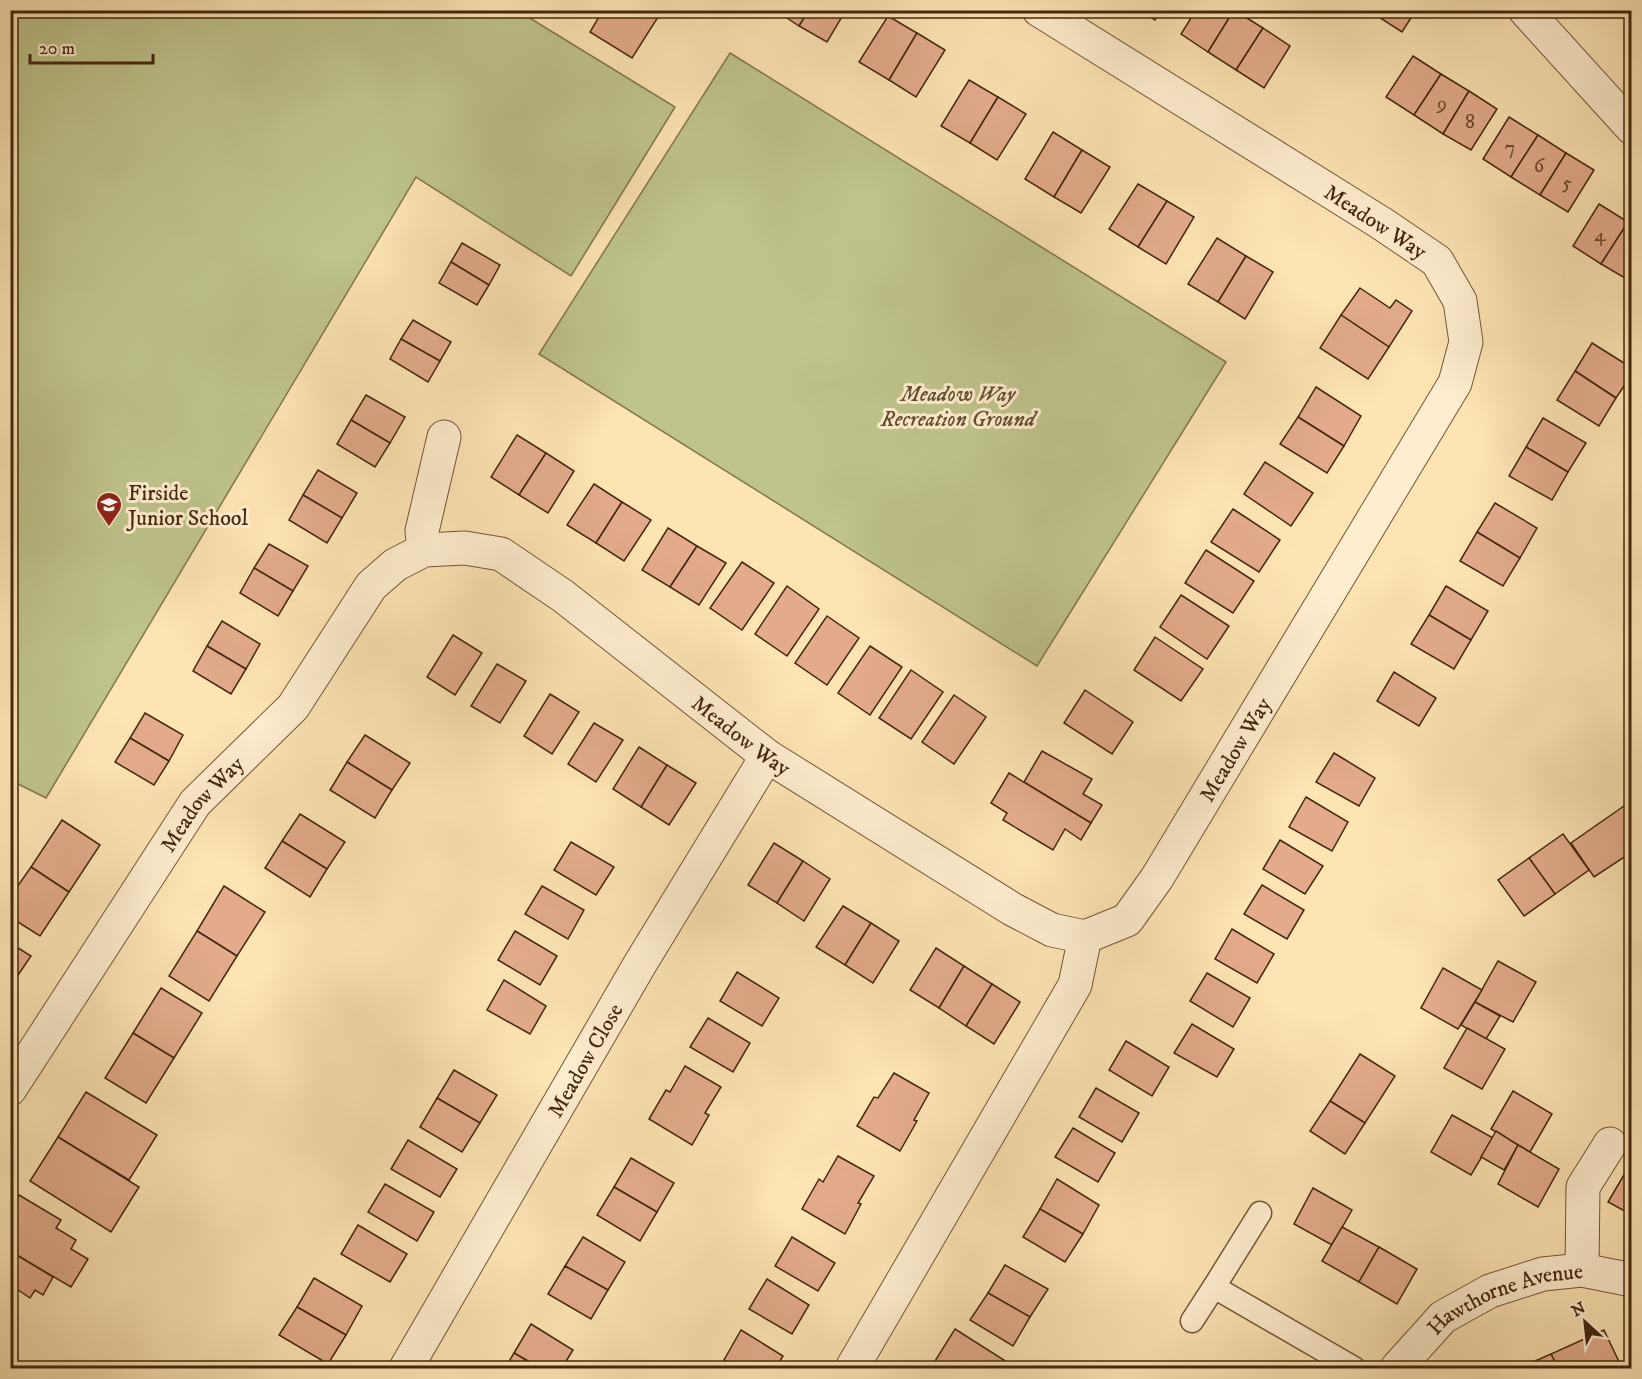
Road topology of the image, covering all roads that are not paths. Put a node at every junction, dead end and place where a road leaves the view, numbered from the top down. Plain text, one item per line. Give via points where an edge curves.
1 (1040, 10) edge
2 (1525, 10) edge
3 (1632, 128) edge
4 (444, 437) dead end
5 (424, 550) junction
6 (767, 756) junction
7 (1084, 937) junction
8 (10, 1089) edge
9 (1610, 1144) dead end
10 (1260, 1213) dead end
11 (1582, 1270) junction
12 (1632, 1280) edge
13 (1214, 1287) junction
14 (1192, 1321) dead end
15 (406, 1368) edge
16 (852, 1368) edge
17 (1354, 1368) edge
18 (1397, 1368) edge

1 - 7 street, Meadow Way via 1437,261 1460,301 1466,342 1455,383 1157,878 1127,920
2 - 3 street
4 - 5 street via 422,531
5 - 6 street, Meadow Way via 465,548 501,554 563,596
5 - 8 street, Meadow Way via 395,565 371,586 294,707 195,803
6 - 7 street, Meadow Way via 1012,909 1052,930
6 - 15 street, Meadow Close via 640,964
7 - 16 street via 1075,985
9 - 11 street via 1583,1187
10 - 13 lane
11 - 12 street, Hawthorne Avenue
11 - 18 street, Hawthorne Avenue via 1543,1274 1490,1291 1443,1317
13 - 14 lane
13 - 17 lane

